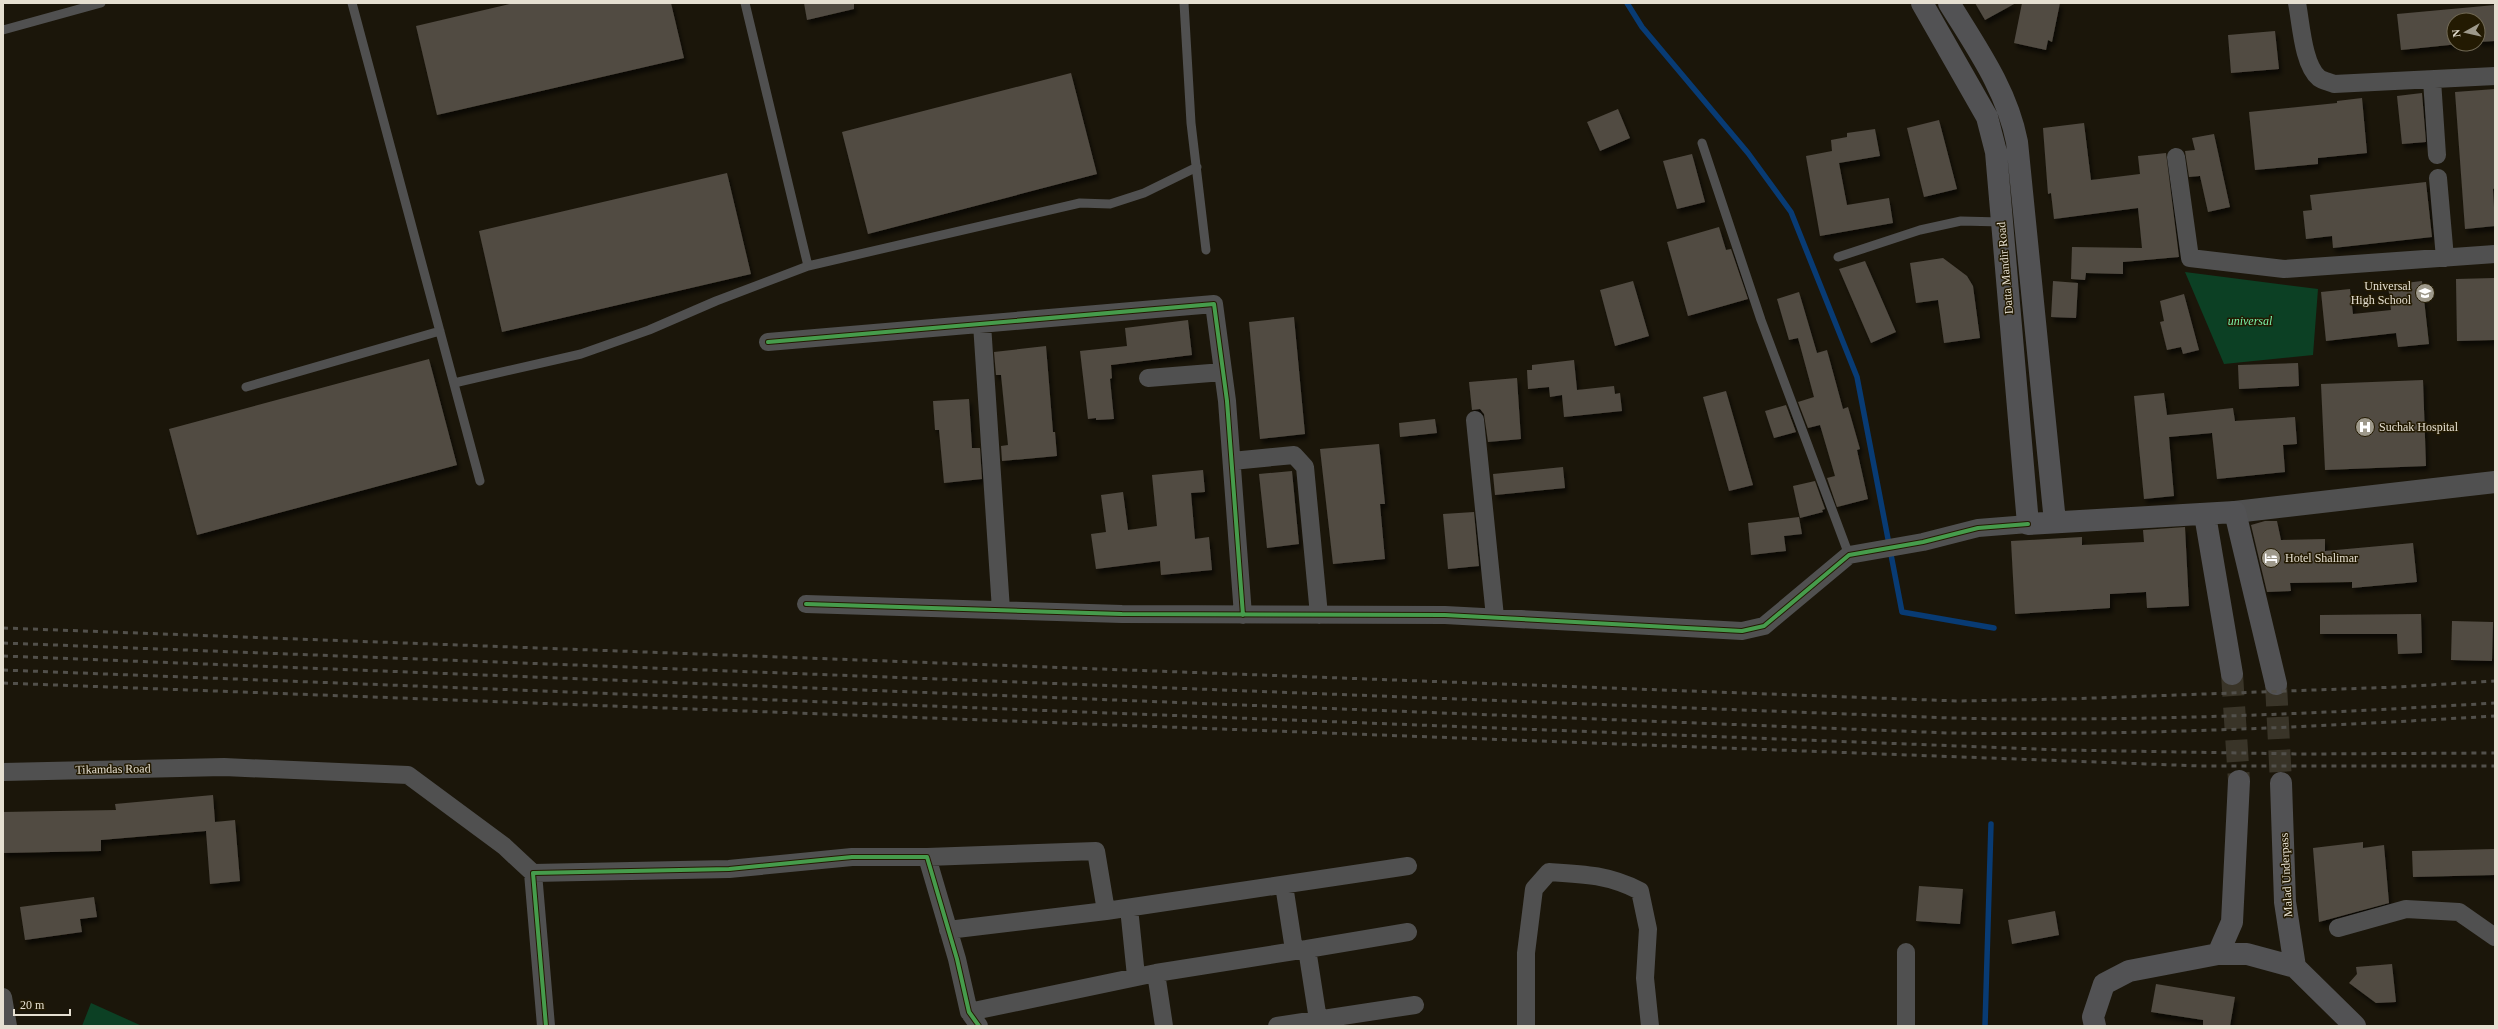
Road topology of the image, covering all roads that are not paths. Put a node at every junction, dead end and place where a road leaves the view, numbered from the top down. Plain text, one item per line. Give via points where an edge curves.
1 (101, 3) edge
2 (352, 3) edge
3 (745, 3) edge
4 (1184, 3) edge
5 (1922, 3) edge
6 (1949, 3) edge
7 (2297, 3) edge
8 (86, 5) edge
9 (3, 30) edge
10 (2495, 76) edge
11 (2432, 80) junction
12 (1702, 143) dead end
13 (2437, 155) dead end
14 (2176, 156) dead end
15 (1197, 167) junction
16 (2438, 178) dead end
17 (2022, 185) junction
18 (1998, 187) junction
19 (2001, 222) junction
20 (1206, 250) dead end
21 (2495, 254) edge
22 (1838, 257) dead end
23 (2445, 258) junction
24 (808, 266) junction
25 (982, 324) junction
26 (440, 331) junction
27 (768, 342) dead end
28 (1223, 372) junction
29 (1148, 378) dead end
30 (454, 383) junction
31 (246, 387) dead end
32 (1476, 420) dead end
33 (1232, 461) junction
34 (480, 481) dead end
35 (2495, 482) edge
36 (2235, 512) junction
37 (2205, 515) junction
38 (2055, 522) junction
39 (2028, 524) junction
40 (1849, 555) junction
41 (806, 604) dead end
42 (1001, 610) junction
43 (1243, 615) junction
44 (1319, 615) junction
45 (1495, 618) junction
46 (2232, 674) tunnel mouth
47 (2276, 684) tunnel mouth
48 (3, 772) edge
49 (2239, 781) tunnel mouth
50 (2281, 783) tunnel mouth
51 (927, 857) junction
52 (1408, 866) dead end
53 (533, 873) junction
54 (1284, 885) junction
55 (1129, 908) junction
56 (1106, 911) junction
57 (2338, 928) dead end
58 (948, 930) junction
59 (1408, 932) dead end
60 (2495, 937) edge
61 (1301, 950) junction
62 (1906, 952) dead end
63 (2218, 954) junction
64 (2295, 967) junction
65 (1156, 973) junction
66 (1136, 976) junction
67 (3, 997) edge
68 (1415, 1005) dead end
69 (974, 1019) edge
70 (1319, 1023) edge
71 (8, 1026) edge
72 (546, 1026) edge
73 (1164, 1026) edge
74 (1277, 1026) edge
75 (1526, 1026) edge
76 (1650, 1026) edge
77 (1906, 1026) edge
78 (2095, 1026) edge
79 (2355, 1026) edge

1 - 8 lane
2 - 26 lane
3 - 24 lane
4 - 15 lane via 1191,123
5 - 18 main road, Datta Mandir Road via 1987,117 1996,152
6 - 17 main road, Datta Mandir Road via 2001,90 2014,123
7 - 11 street via 2306,54 2320,79 2334,84
8 - 9 lane
10 - 11 street
11 - 13 street
12 - 40 lane via 1761,320
14 - 23 street via 2190,258 2284,269
15 - 20 lane
15 - 24 lane via 1144,193 1110,204 1080,203
16 - 23 street
17 - 18 main road
17 - 38 main road, Datta Mandir Road
18 - 19 main road, Datta Mandir Road
19 - 22 lane via 1961,221 1920,230
19 - 39 main road, Datta Mandir Road
21 - 23 street
24 - 30 lane via 649,330 581,354
25 - 27 street
25 - 28 street via 1214,304
25 - 42 street
26 - 30 lane
26 - 31 lane
28 - 29 street
28 - 33 street
30 - 34 lane
32 - 45 street
33 - 43 street
33 - 44 street via 1294,455 1305,467
35 - 36 street
36 - 37 main road
36 - 47 main road
37 - 38 main road
37 - 46 main road
38 - 39 main road
39 - 40 street via 1978,528 1924,542
40 - 45 street via 1764,626 1742,631
41 - 42 street
42 - 43 street
43 - 44 street
44 - 45 street
48 - 53 street, Tikamdas Road via 224,767 408,775 504,846
49 - 63 main road via 2232,922
50 - 64 main road, Malad Underpass via 2285,902
51 - 53 street via 852,856 729,869
51 - 56 street via 1096,850
51 - 58 street
52 - 54 street
53 - 72 street
54 - 55 street
54 - 61 street
55 - 56 street
55 - 66 street
56 - 58 street
57 - 60 street via 2406,909 2459,912
58 - 69 street
59 - 61 street
61 - 65 street
61 - 70 street
62 - 77 street
63 - 64 main road via 2247,954
63 - 78 main road via 2129,971 2104,984 2093,1017
64 - 79 main road
65 - 66 street
65 - 73 street
66 - 69 street
67 - 71 street
68 - 70 street
70 - 74 street
75 - 76 street via 1526,953 1534,889 1549,872 1588,874 1619,880 1640,891 1648,928 1645,978

